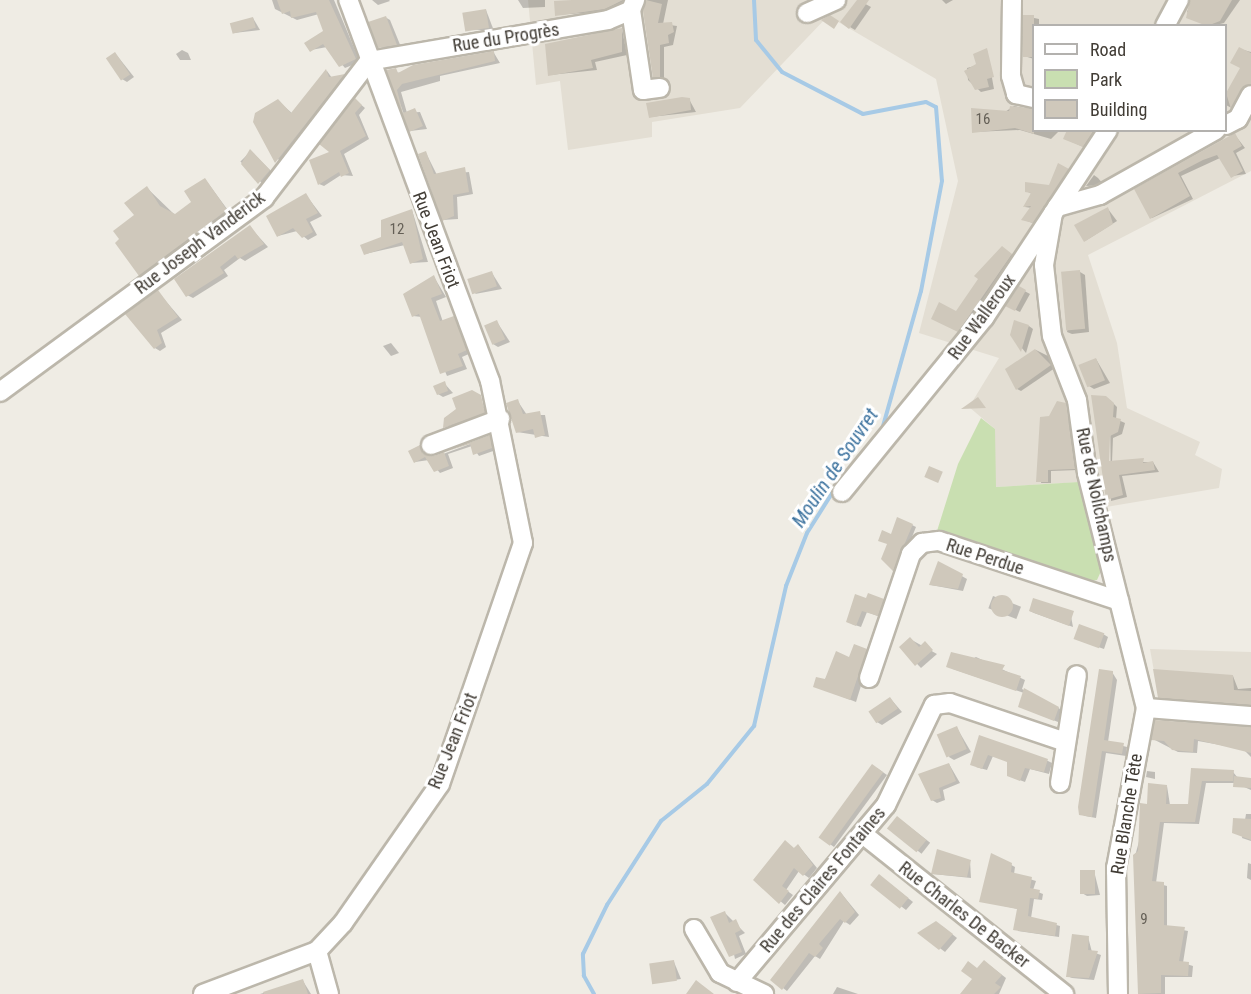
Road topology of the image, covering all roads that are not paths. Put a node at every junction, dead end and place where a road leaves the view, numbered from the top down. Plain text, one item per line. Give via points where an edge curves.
1 (348, 0) edge
2 (836, 0) edge
3 (1012, 0) edge
4 (1179, 0) edge
5 (633, 5) edge
6 (807, 13) dead end
7 (1166, 24) edge
8 (369, 62) junction
9 (660, 88) dead end
10 (1251, 95) edge
11 (1032, 98) edge
12 (1227, 125) edge
13 (1107, 132) edge
14 (1212, 132) edge
15 (1055, 210) junction
16 (0, 392) edge
17 (500, 419) junction
18 (431, 446) dead end
19 (842, 492) dead end
20 (1119, 601) junction
21 (1077, 675) dead end
22 (869, 678) dead end
23 (1146, 708) junction
24 (1251, 716) edge
25 (1066, 742) junction
26 (1060, 783) dead end
27 (864, 835) junction
28 (694, 929) dead end
29 (317, 951) junction
30 (737, 982) junction
31 (203, 994) edge
32 (329, 994) edge
33 (765, 994) edge
34 (1064, 994) edge
35 (1118, 994) edge

1 - 8 street, Rue Jean Friot
2 - 6 street
3 - 11 street via 1011,76 1016,94
4 - 7 street
5 - 8 street, Rue du Progrès via 608,20
5 - 9 street via 644,90
8 - 16 street, Rue Joseph Vanderick via 264,198
8 - 17 street, Rue Jean Friot
10 - 12 street via 1238,119
13 - 15 street, Rue Walleroux
14 - 15 street via 1100,195
15 - 19 street, Rue Walleroux via 978,326
15 - 20 street, Rue de Nolichamps via 1044,265 1052,336 1077,400 1087,473
17 - 18 street
17 - 29 street, Rue Jean Friot via 521,514 517,569 440,784 343,923
20 - 22 street, Rue Perdue via 939,541 922,543 911,554
20 - 23 street, Rue de Nolichamps
21 - 25 street
23 - 24 street
23 - 35 street, Rue Blanche Tête via 1116,868
25 - 26 street
25 - 27 street, Rue des Claires Fontaines via 950,703 934,705 898,786
27 - 30 street, Rue des Claires Fontaines
27 - 34 street, Rue Charles De Backer
28 - 30 street via 708,960
29 - 31 street, Rue Jean Friot
29 - 32 street
30 - 33 street

